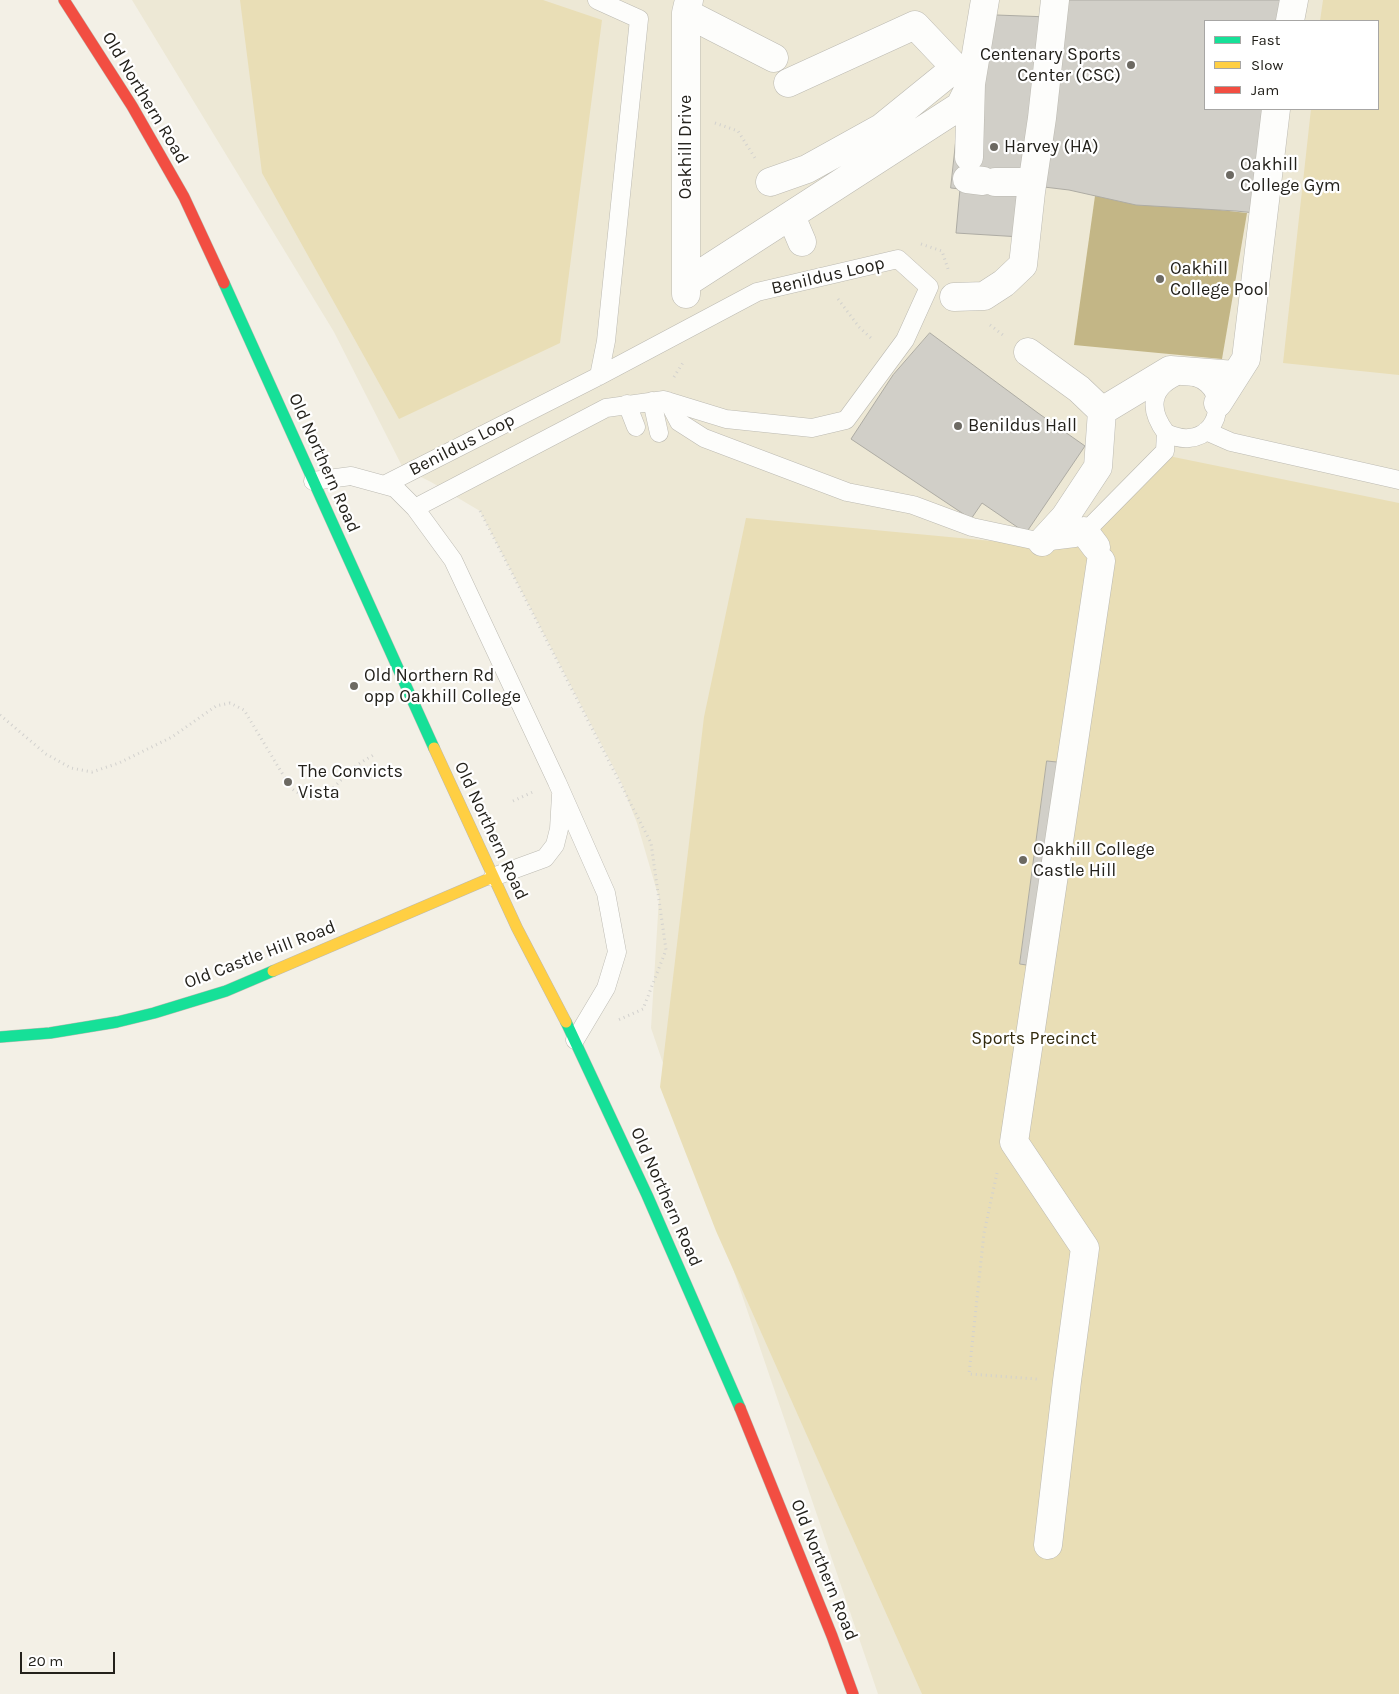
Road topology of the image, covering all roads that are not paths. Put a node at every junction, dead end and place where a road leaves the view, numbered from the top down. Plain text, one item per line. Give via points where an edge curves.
1 (64, 0) edge
2 (597, 0) edge
3 (984, 0) edge
4 (1054, 0) edge
5 (1294, 0) edge
6 (687, 6) edge
7 (1290, 20) edge
8 (774, 58) dead end
9 (963, 76) junction
10 (788, 83) dead end
11 (1276, 110) edge
12 (770, 182) road end
13 (1032, 182) dead end
14 (791, 216) junction
15 (802, 242) dead end
16 (954, 297) road end
17 (1028, 352) dead end
18 (1236, 375) junction
19 (599, 376) junction
20 (660, 401) junction
21 (1218, 403) junction
22 (627, 404) junction
23 (1102, 412) junction
24 (636, 427) dead end
25 (1206, 431) junction
26 (659, 433) dead end
27 (1166, 433) junction
28 (1399, 480) edge
29 (313, 481) junction
30 (384, 485) junction
31 (415, 508) junction
32 (1042, 542) junction
33 (1094, 547) junction
34 (561, 792) junction
35 (493, 877) junction
36 (0, 1037) edge
37 (574, 1040) junction
38 (1048, 1545) dead end
39 (853, 1694) edge

1 - 29 main road, Old Northern Road via 132,106 184,197
2 - 19 lane via 639,19 606,340
3 - 9 street
4 - 16 street via 1023,265 984,296
5 - 7 street
6 - 8 street
6 - 14 street, Oakhill Drive via 686,289
9 - 10 street via 915,25
9 - 12 street via 881,128 807,169
9 - 13 street via 978,175
9 - 14 street via 960,106
11 - 18 street via 1246,358
14 - 15 street
17 - 23 street via 1079,389
18 - 21 street
18 - 23 street via 1170,370
19 - 20 lane, Benildus Loop via 758,292 898,259 930,287 905,340 846,420 812,428 726,419
19 - 30 lane, Benildus Loop
20 - 22 lane, Benildus Loop
20 - 26 lane
20 - 32 lane via 678,422 704,438 847,492 913,505 972,527
21 - 25 lane via 1217,414
21 - 27 lane via 1209,384 1200,378 1180,375 1170,379 1156,394 1154,404 1155,415
22 - 24 lane
22 - 31 lane, Benildus Loop via 606,408
23 - 32 street via 1098,467 1064,517
25 - 27 lane via 1189,438
25 - 28 lane via 1231,442
27 - 33 lane via 1165,451
29 - 30 lane via 351,476
29 - 35 main road, Old Northern Road
30 - 31 lane via 396,488
31 - 34 lane via 453,560
32 - 33 lane via 1075,538
33 - 38 street via 1014,1142 1085,1248
34 - 35 lane via 559,829 555,845 545,858
34 - 37 lane via 606,893 617,952 606,988
35 - 36 main road, Old Castle Hill Road via 226,991 117,1022
35 - 37 main road, Old Northern Road
37 - 39 main road, Old Northern Road via 730,1384

